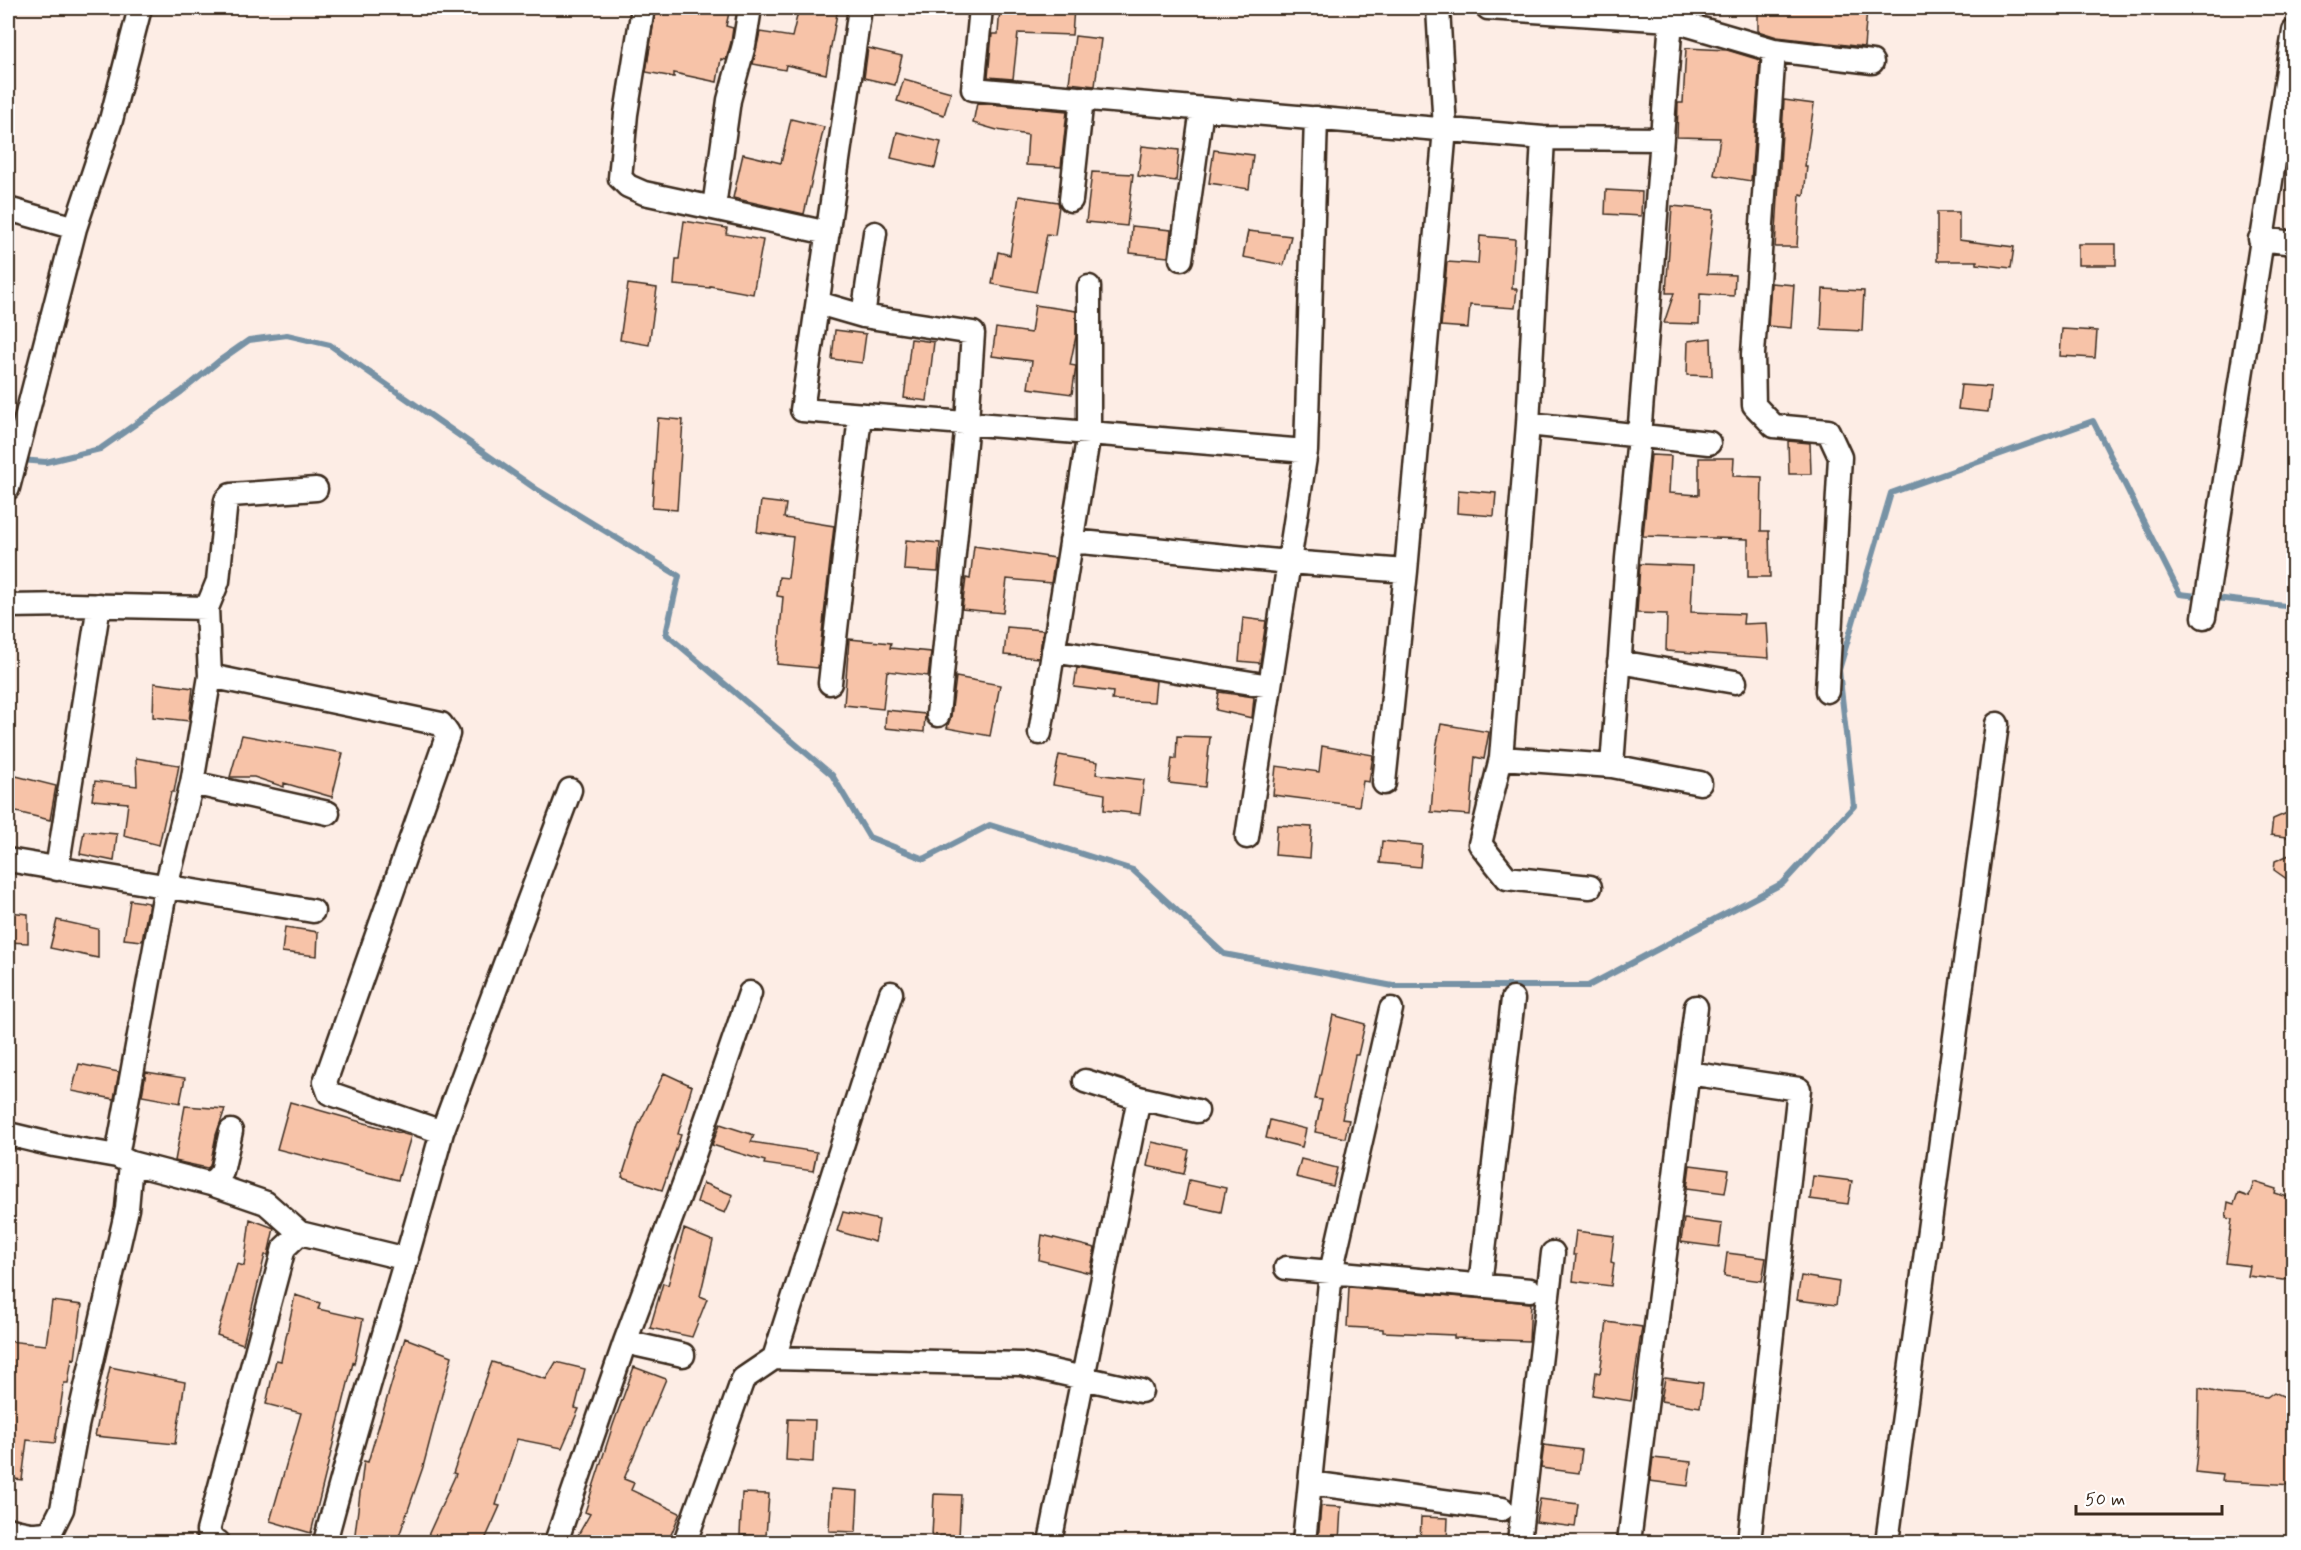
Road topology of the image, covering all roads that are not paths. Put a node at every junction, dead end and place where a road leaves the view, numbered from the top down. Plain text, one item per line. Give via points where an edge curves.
1 (140, 8) edge
2 (643, 8) edge
3 (750, 8) edge
4 (860, 8) edge
5 (981, 8) edge
6 (1438, 8) edge
7 (1488, 8) edge
8 (1561, 10) edge
9 (1671, 14) edge
10 (2294, 31) edge
11 (1774, 50) junction
12 (1872, 62) dead end
13 (1082, 98) junction
14 (1202, 108) junction
15 (1316, 118) junction
16 (1445, 129) junction
17 (1543, 138) junction
18 (1661, 139) junction
19 (1071, 200) dead end
20 (714, 207) junction
21 (8, 209) edge
22 (75, 228) junction
23 (828, 233) junction
24 (875, 233) dead end
25 (2260, 239) junction
26 (2294, 243) edge
27 (1181, 259) dead end
28 (1089, 287) dead end
29 (818, 303) junction
30 (863, 316) junction
31 (860, 415) junction
32 (967, 422) junction
33 (1528, 424) junction
34 (1089, 433) junction
35 (1639, 436) junction
36 (1709, 443) dead end
37 (1306, 451) junction
38 (10, 480) edge
39 (316, 489) dead end
40 (1071, 541) junction
41 (1290, 562) junction
42 (1406, 571) junction
43 (99, 605) junction
44 (8, 606) edge
45 (207, 608) junction
46 (2204, 617) dead end
47 (1053, 651) junction
48 (1619, 662) junction
49 (210, 676) junction
50 (1735, 682) dead end
51 (830, 683) dead end
52 (1269, 686) junction
53 (1827, 691) dead end
54 (938, 715) dead end
55 (1998, 724) dead end
56 (1040, 733) dead end
57 (1501, 758) junction
58 (1612, 766) junction
59 (192, 783) junction
60 (1384, 783) dead end
61 (1700, 783) dead end
62 (570, 790) dead end
63 (328, 813) dead end
64 (1247, 837) dead end
65 (8, 860) edge
66 (57, 869) junction
67 (166, 887) junction
68 (1590, 887) dead end
69 (313, 911) dead end
70 (750, 993) dead end
71 (891, 993) dead end
72 (1513, 999) dead end
73 (1696, 1007) dead end
74 (1392, 1009) dead end
75 (1688, 1072) junction
76 (1085, 1081) dead end
77 (1139, 1098) junction
78 (1197, 1111) dead end
79 (231, 1131) dead end
80 (442, 1132) junction
81 (8, 1134) edge
82 (124, 1160) junction
83 (211, 1184) junction
84 (300, 1233) junction
85 (1553, 1253) dead end
86 (407, 1259) junction
87 (1286, 1268) dead end
88 (1331, 1272) junction
89 (1480, 1285) junction
90 (1530, 1290) dead end
91 (625, 1342) junction
92 (683, 1355) dead end
93 (774, 1358) junction
94 (1083, 1378) junction
95 (1141, 1391) dead end
96 (1310, 1483) junction
97 (1502, 1509) dead end
98 (8, 1529) edge
99 (218, 1542) edge
100 (325, 1542) edge
101 (556, 1542) edge
102 (685, 1542) edge
103 (1050, 1542) edge
104 (1304, 1542) edge
105 (1519, 1542) edge
106 (1629, 1542) edge
107 (1749, 1542) edge
108 (1887, 1542) edge

1 - 22 street via 111,120
2 - 20 street via 620,178 644,193
3 - 20 street via 729,100
4 - 23 street
5 - 13 street via 973,89
6 - 16 street
7 - 8 street
8 - 9 street
9 - 11 street
9 - 18 street
10 - 25 street
11 - 12 street
11 - 53 street via 1753,354 1754,405 1774,426 1828,431 1840,458
13 - 14 street
13 - 19 street
14 - 15 street
14 - 27 street
15 - 16 street
15 - 37 street
16 - 17 street
16 - 42 street
17 - 18 street
17 - 33 street
18 - 35 street
20 - 23 street
21 - 22 street
22 - 38 street
23 - 29 street
24 - 30 street
25 - 26 street
25 - 46 street
28 - 34 street
29 - 30 street
29 - 31 street via 802,410
30 - 32 street via 974,333
31 - 32 street
31 - 51 street
32 - 34 street
32 - 54 street
33 - 35 street
33 - 57 street
34 - 37 street
34 - 40 street
35 - 36 street
35 - 48 street
37 - 41 street
39 - 45 street via 231,495 226,500 218,581
40 - 41 street
40 - 47 street
41 - 42 street
41 - 52 street
42 - 60 street
43 - 44 street
43 - 45 street
43 - 66 street
45 - 49 street
47 - 52 street
47 - 56 street
48 - 50 street
48 - 58 street
49 - 59 street
49 - 80 street via 441,724 448,734 326,1082 329,1093
52 - 64 street
55 - 108 street
57 - 58 street
57 - 68 street via 1480,844 1507,878
58 - 61 street
59 - 63 street
59 - 67 street
62 - 80 street
65 - 66 street
66 - 67 street
67 - 69 street
67 - 82 street
70 - 91 street
71 - 93 street
72 - 89 street
73 - 75 street
74 - 88 street
75 - 106 street
75 - 107 street via 1799,1089
76 - 77 street
77 - 78 street
77 - 94 street
79 - 83 street via 222,1172
80 - 86 street
81 - 82 street
82 - 83 street
82 - 98 street via 127,1209 62,1509 51,1532 28,1535
83 - 84 street via 266,1203
84 - 86 street
84 - 99 street via 284,1248 211,1520 208,1532
85 - 105 street
86 - 100 street
87 - 88 street
88 - 89 street
88 - 96 street
89 - 90 street
91 - 92 street
91 - 101 street
93 - 94 street via 1021,1364
93 - 102 street via 743,1379
94 - 95 street
94 - 103 street
96 - 97 street
96 - 104 street

